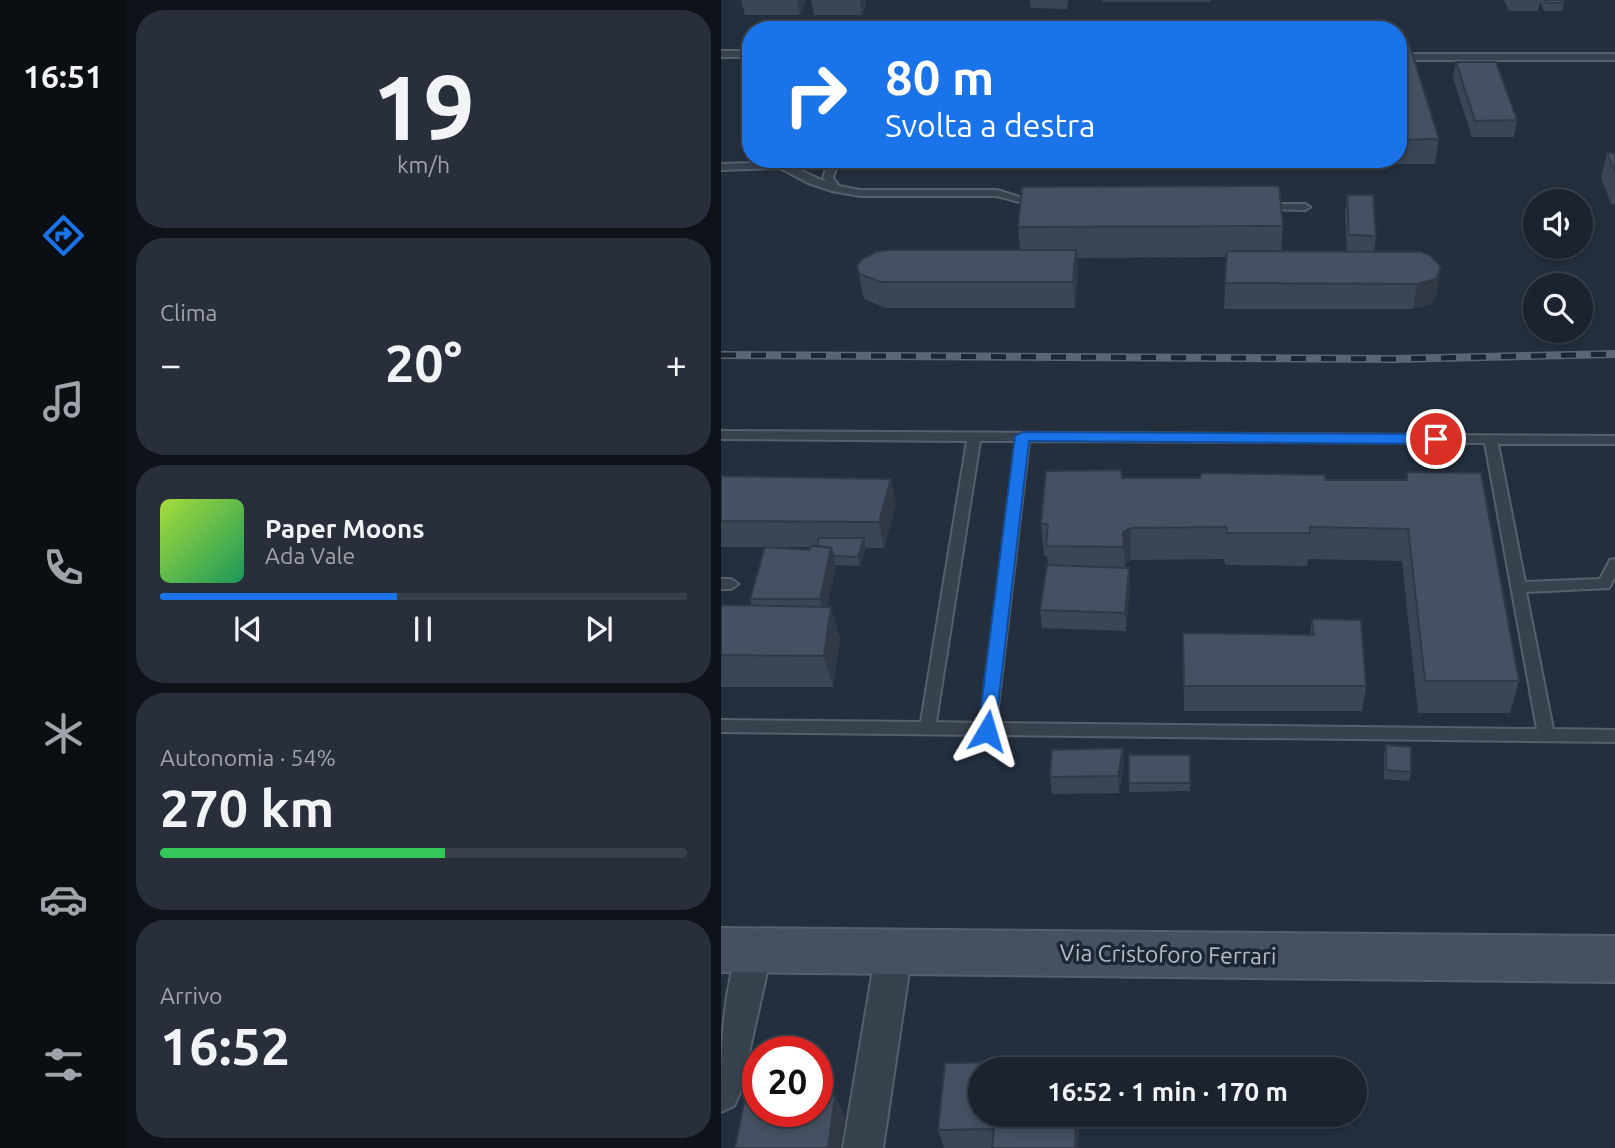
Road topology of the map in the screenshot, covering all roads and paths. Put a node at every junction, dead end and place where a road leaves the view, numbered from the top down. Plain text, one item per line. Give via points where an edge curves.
1 (721, 54) edge
2 (742, 54) edge
3 (1407, 57) edge
4 (1615, 57) edge
5 (742, 166) edge
6 (721, 167) edge
7 (788, 168) edge
8 (831, 168) edge
9 (836, 188) junction
10 (1046, 206) edge
11 (1251, 207) edge
12 (1305, 207) dead end
13 (721, 435) edge
14 (974, 436) junction
15 (1023, 436) junction
16 (1491, 439) junction
17 (1615, 440) edge
18 (1615, 564) edge
19 (1518, 587) junction
20 (721, 726) edge
21 (927, 730) junction
22 (987, 731) junction
23 (1546, 735) junction
24 (1615, 736) edge
25 (737, 950) edge
26 (894, 951) junction
27 (1615, 959) edge
28 (721, 1093) edge
29 (863, 1148) edge

1 - 2 lane
3 - 4 lane
5 - 6 lane
7 - 9 lane
8 - 9 lane via 828,178
9 - 10 lane via 860,193 997,193
11 - 12 lane
13 - 14 lane
14 - 15 lane
14 - 21 lane
15 - 16 lane
15 - 22 lane
16 - 17 lane
16 - 19 lane
18 - 19 lane via 1604,584
19 - 23 lane
20 - 21 lane
21 - 22 lane
22 - 23 lane
23 - 24 lane
25 - 26 main road, Via Cristoforo Ferrari
25 - 28 street
26 - 27 main road, Via Cristoforo Ferrari
26 - 29 street

